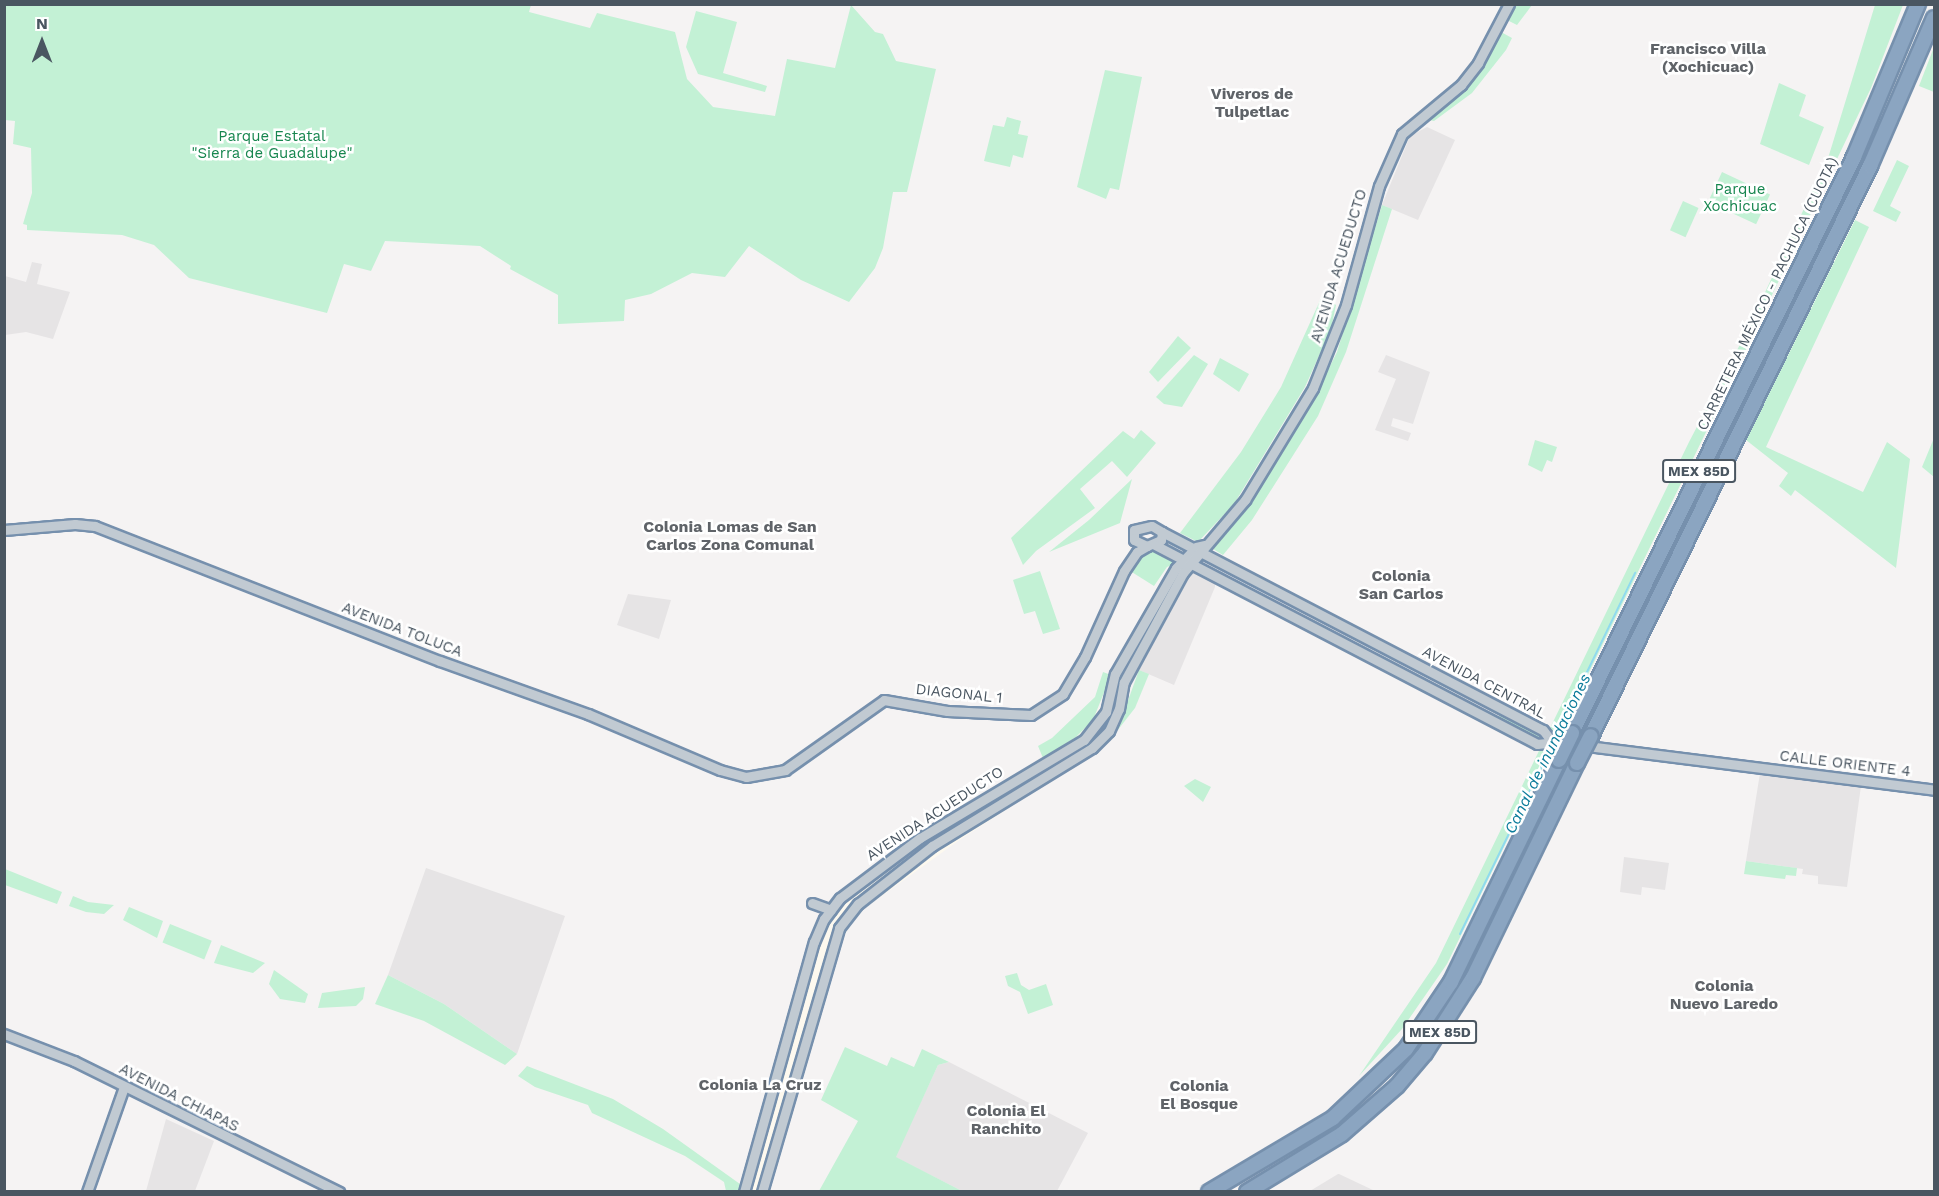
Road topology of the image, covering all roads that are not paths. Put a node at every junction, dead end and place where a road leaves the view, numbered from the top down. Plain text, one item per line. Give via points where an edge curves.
1 (1509, 4) edge
2 (1918, 4) edge
3 (1935, 18) edge
4 (4, 530) edge
5 (1162, 532) junction
6 (1134, 540) junction
7 (1151, 545) junction
8 (1201, 548) junction
9 (1189, 560) junction
10 (1124, 571) junction
11 (884, 700) joint
12 (1552, 742) junction
13 (1594, 742) junction
14 (1935, 790) edge
15 (812, 903) dead end
16 (831, 910) junction
17 (4, 1034) edge
18 (124, 1087) junction
19 (87, 1191) edge
20 (339, 1191) edge
21 (744, 1191) edge
22 (762, 1191) edge
23 (1209, 1191) edge
24 (1247, 1191) edge

1 - 8 street, AVENIDA ACUEDUCTO via 1478,63 1461,85 1402,134 1379,186 1346,304 1313,388 1245,500 1226,526
2 - 23 highway, CARRETERA MÉXICO - PACHUCA (CUOTA) / MEX 85D, bridge via 1878,105 1828,210 1465,952 1425,1023 1384,1072 1333,1118 1292,1146
3 - 13 highway, MEX 85D via 1855,195
4 - 11 street, AVENIDA TOLUCA via 95,526 746,777 785,770
5 - 6 street, AVENIDA CENTRAL via 1152,526 1138,527
5 - 7 street via 1161,540
5 - 8 street, AVENIDA CENTRAL
6 - 7 street, AVENIDA CENTRAL
6 - 10 street
7 - 9 street, AVENIDA CENTRAL
7 - 10 street via 1137,552
8 - 9 street, AVENIDA ACUEDUCTO
8 - 12 street, AVENIDA CENTRAL via 1544,730
9 - 12 street, AVENIDA CENTRAL via 1537,744
9 - 16 street, AVENIDA ACUEDUCTO via 1176,568 1115,674 1106,712 1084,740 920,838 861,881
9 - 22 street, AVENIDA ACUEDUCTO via 1124,682 1119,709 1109,731 1092,748 932,846 848,915 830,954
10 - 11 street, DIAGONAL 1 via 1085,657 1063,694 1031,715 948,711
12 - 13 street, CALLE ORIENTE 4
13 - 14 street, CALLE ORIENTE 4
13 - 24 highway, MEX 85D, bridge via 1577,763 1475,974 1444,1027 1397,1086 1342,1134
15 - 16 street
16 - 21 street, AVENIDA ACUEDUCTO via 814,942
17 - 18 street, AVENIDA CHIAPAS via 74,1061
18 - 19 street
18 - 20 street, AVENIDA CHIAPAS

